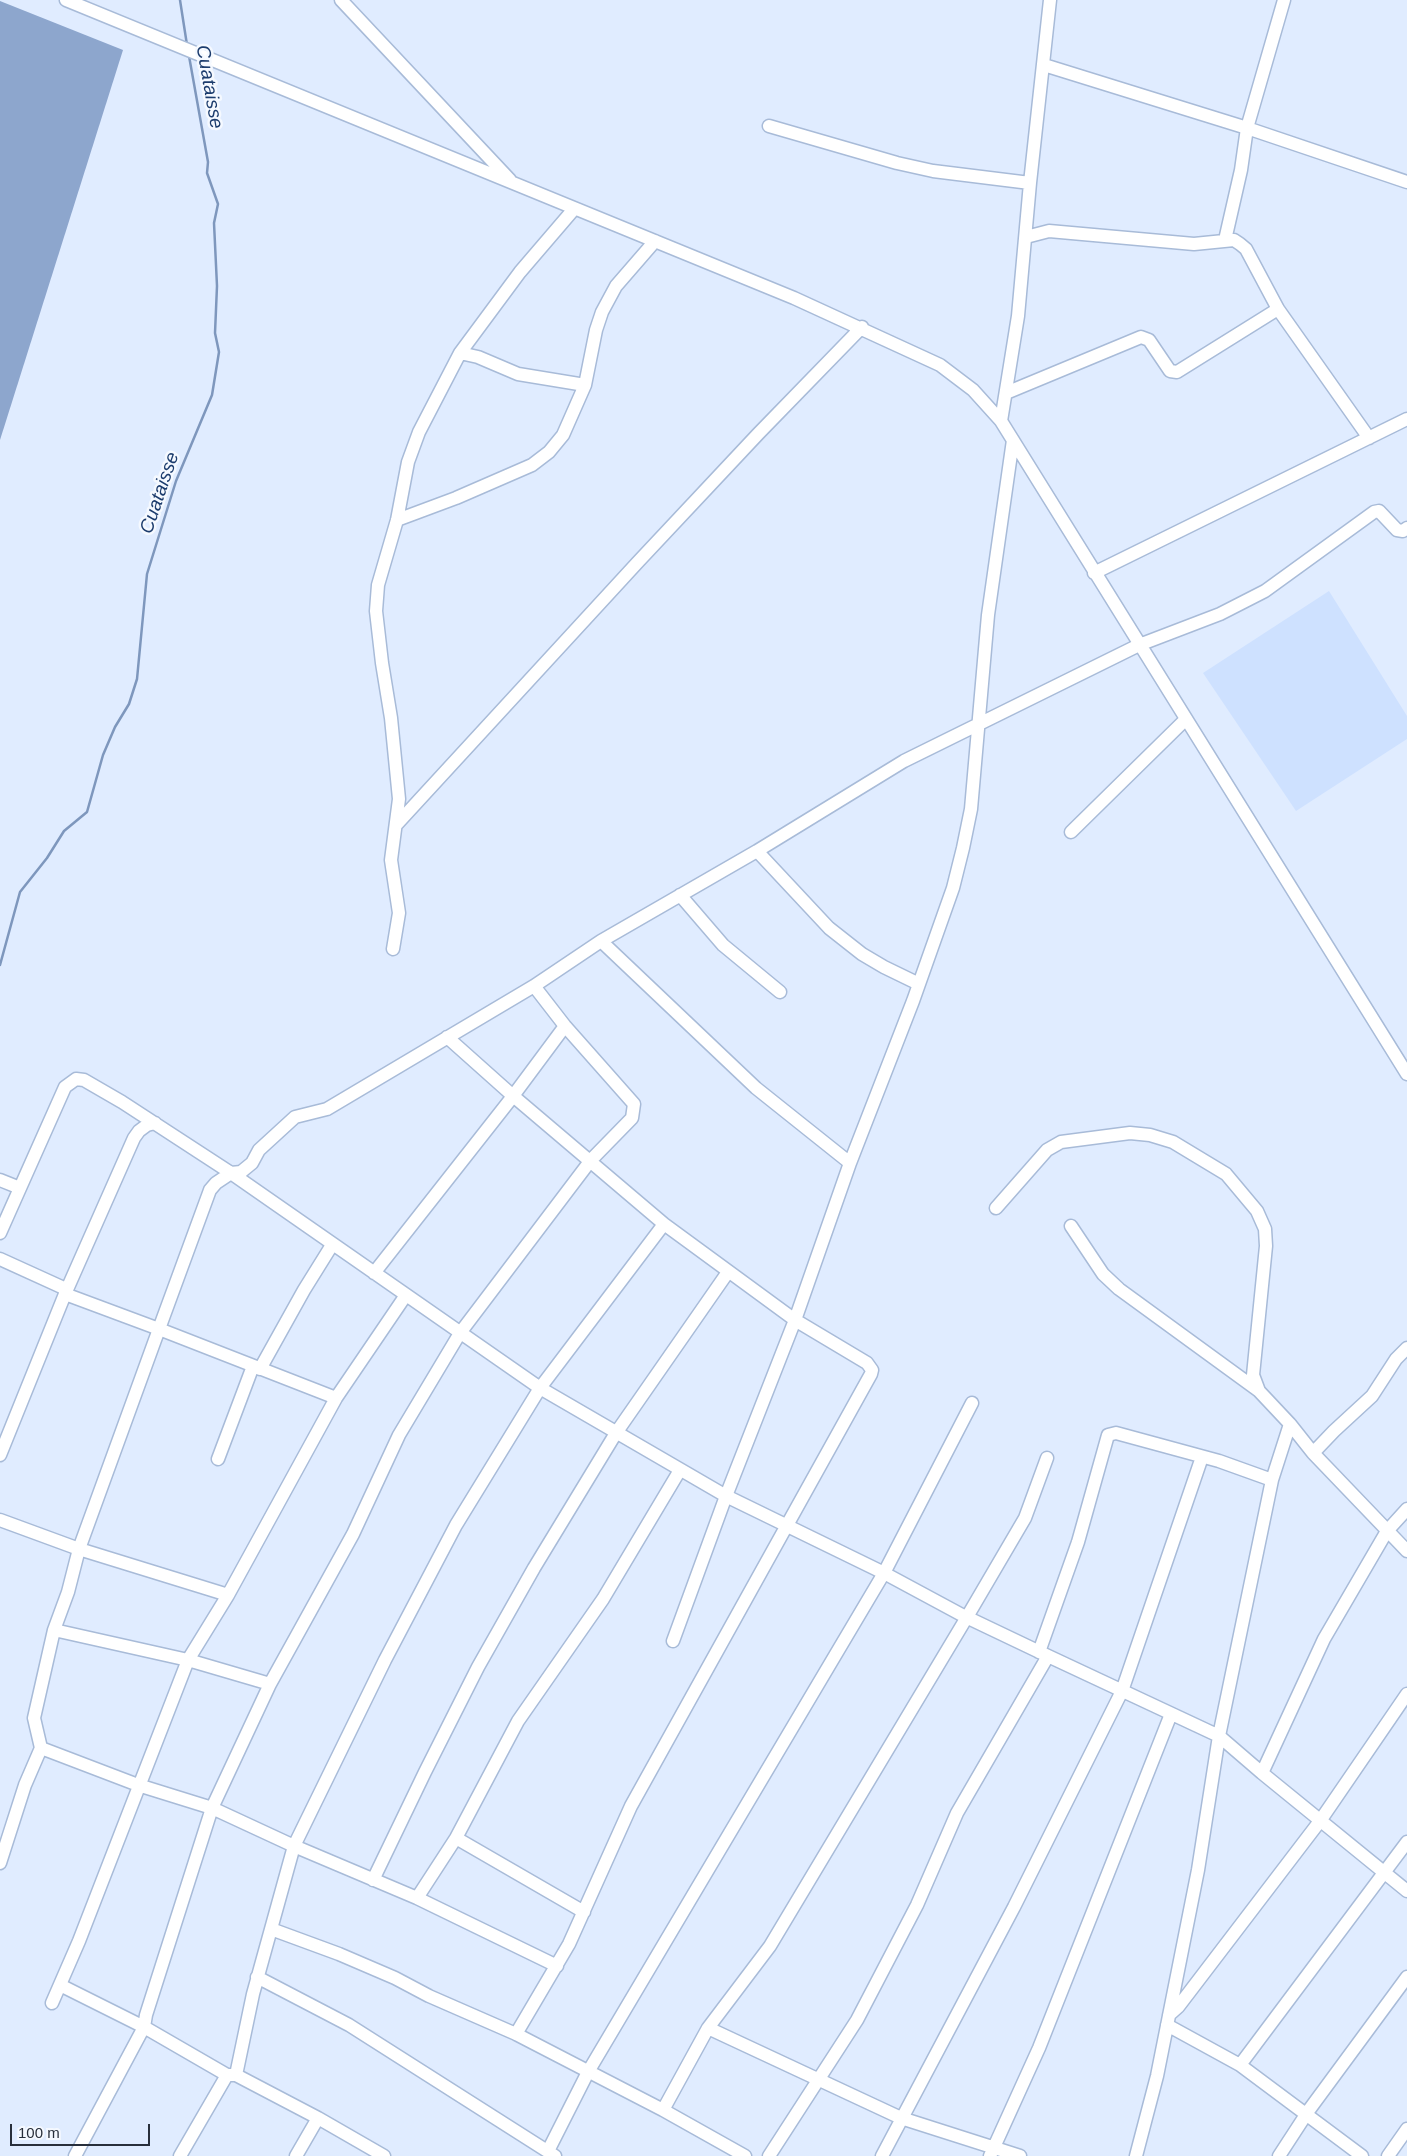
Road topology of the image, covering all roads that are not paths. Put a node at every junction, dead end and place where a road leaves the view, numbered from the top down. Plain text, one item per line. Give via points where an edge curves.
1 (66, 0) edge
2 (342, 0) edge
3 (1050, 0) edge
4 (1284, 0) edge
5 (1044, 65) junction
6 (769, 126) dead end
7 (1247, 128) junction
8 (1407, 182) edge
9 (1030, 183) junction
10 (514, 184) junction
11 (574, 209) junction
12 (1026, 237) junction
13 (1225, 240) junction
14 (655, 241) junction
15 (1278, 309) junction
16 (862, 327) junction
17 (460, 353) junction
18 (585, 385) junction
19 (1006, 393) junction
20 (1407, 419) edge
21 (1001, 421) junction
22 (1369, 438) junction
23 (1013, 440) junction
24 (397, 520) junction
25 (1407, 528) edge
26 (1094, 572) junction
27 (1139, 645) junction
28 (1185, 720) junction
29 (978, 725) junction
30 (397, 824) junction
31 (1071, 832) dead end
32 (757, 851) junction
33 (680, 895) junction
34 (601, 941) junction
35 (393, 949) dead end
36 (919, 984) junction
37 (534, 986) junction
38 (780, 992) dead end
39 (565, 1026) junction
40 (447, 1037) junction
41 (1406, 1069) edge
42 (513, 1096) junction
43 (154, 1123) junction
44 (591, 1160) junction
45 (850, 1164) junction
46 (231, 1174) junction
47 (0, 1180) edge
48 (20, 1188) junction
49 (996, 1208) dead end
50 (664, 1224) junction
51 (1070, 1226) dead end
52 (0, 1233) edge
53 (332, 1245) junction
54 (0, 1259) edge
55 (728, 1272) junction
56 (374, 1273) junction
57 (66, 1292) junction
58 (406, 1296) junction
59 (795, 1320) junction
60 (159, 1329) junction
61 (460, 1333) junction
62 (1407, 1348) edge
63 (257, 1367) junction
64 (540, 1388) junction
65 (1259, 1391) junction
66 (336, 1398) junction
67 (972, 1403) dead end
68 (1290, 1424) junction
69 (616, 1433) junction
70 (1313, 1452) junction
71 (0, 1455) edge
72 (1202, 1457) junction
73 (1047, 1458) dead end
74 (218, 1459) dead end
75 (680, 1470) junction
76 (1272, 1480) junction
77 (726, 1496) junction
78 (1407, 1509) edge
79 (0, 1520) edge
80 (786, 1527) junction
81 (1387, 1531) junction
82 (79, 1548) junction
83 (1407, 1551) edge
84 (884, 1572) junction
85 (228, 1595) junction
86 (967, 1617) junction
87 (54, 1630) junction
88 (673, 1641) dead end
89 (1044, 1654) junction
90 (188, 1660) junction
91 (270, 1684) junction
92 (1122, 1691) junction
93 (1407, 1694) edge
94 (1171, 1714) junction
95 (1219, 1736) junction
96 (42, 1748) junction
97 (1262, 1773) junction
98 (138, 1785) junction
99 (212, 1808) junction
100 (1320, 1820) junction
101 (456, 1838) junction
102 (1407, 1842) edge
103 (294, 1846) junction
104 (0, 1863) edge
105 (1385, 1871) junction
106 (374, 1880) junction
107 (1407, 1891) edge
108 (417, 1898) junction
109 (584, 1912) junction
110 (271, 1929) junction
111 (557, 1966) junction
112 (257, 1977) junction
113 (1407, 1977) edge
114 (60, 1985) junction
115 (52, 2003) dead end
116 (1168, 2020) junction
117 (144, 2027) junction
118 (708, 2028) junction
119 (516, 2034) junction
120 (1240, 2064) junction
121 (588, 2072) junction
122 (232, 2075) junction
123 (818, 2078) junction
124 (663, 2110) junction
125 (1306, 2115) junction
126 (318, 2118) junction
127 (900, 2118) junction
128 (1407, 2128) edge
129 (992, 2151) edge
130 (552, 2154) edge
131 (75, 2156) edge
132 (180, 2156) edge
133 (296, 2156) edge
134 (384, 2156) edge
135 (745, 2156) edge
136 (769, 2156) edge
137 (882, 2156) edge
138 (1020, 2156) edge
139 (1136, 2156) edge
140 (1279, 2156) edge
141 (1362, 2156) edge
142 (1388, 2156) edge

1 - 10 street
2 - 10 street
3 - 5 street
4 - 7 street
5 - 7 street
5 - 9 street
6 - 9 street via 933,171
7 - 8 street
7 - 13 street
9 - 12 street
10 - 11 street
11 - 14 street
11 - 17 street via 520,272
12 - 13 street via 1049,231 1194,244
12 - 19 street
13 - 15 street via 1234,240 1246,249
14 - 16 street
14 - 18 street via 616,286 602,312
15 - 19 street via 1177,372 1170,371 1150,340 1142,337
15 - 22 street
16 - 21 street via 940,365 973,390
16 - 30 street via 758,434
17 - 18 street via 518,374
17 - 24 street via 408,462
18 - 24 street via 563,435 532,465
19 - 21 street
20 - 22 street
21 - 23 street
22 - 26 street
23 - 26 street
23 - 29 street via 988,615
24 - 30 street via 378,585 376,611 398,780
25 - 27 street via 1397,530 1379,511 1374,512 1265,591 1220,614
26 - 27 street
27 - 28 street
27 - 29 street
28 - 31 street
28 - 41 street
29 - 32 street via 904,761
29 - 36 street via 971,809 952,888
30 - 35 street via 391,860 399,913
32 - 33 street
32 - 36 street via 829,928 862,954
33 - 34 street
33 - 38 street via 723,945
34 - 37 street
34 - 45 street via 756,1088
36 - 45 street
37 - 39 street
37 - 40 street
39 - 42 street
39 - 44 street via 634,1104 629,1122
40 - 42 street
40 - 46 street via 327,1109 295,1117 259,1150 247,1167
42 - 44 street
42 - 56 street
43 - 46 street
43 - 48 street via 84,1080 76,1079 65,1087
43 - 57 street via 147,1125 134,1138
44 - 50 street
44 - 61 street
45 - 59 street
46 - 53 street
46 - 60 street via 210,1190
47 - 48 street
48 - 52 street
49 - 65 street via 1047,1150 1061,1142 1130,1133 1150,1135 1173,1142 1226,1174 1257,1211 1264,1229 1266,1246 1253,1370
50 - 55 street
50 - 64 street
51 - 65 street via 1102,1274 1119,1289
53 - 56 street
53 - 63 street
54 - 57 street
55 - 59 street
55 - 69 street
56 - 58 street
57 - 60 street
57 - 71 street
58 - 61 street
58 - 66 street
59 - 77 street
59 - 80 street via 867,1363 872,1370
60 - 63 street
60 - 82 street
61 - 64 street
61 - 91 street via 399,1435 353,1534
62 - 70 street via 1396,1358 1372,1396
63 - 66 street
63 - 74 street
64 - 69 street
64 - 103 street via 456,1525 385,1660
65 - 68 street
66 - 85 street
67 - 84 street
68 - 70 street
68 - 76 street
69 - 75 street
69 - 106 street via 478,1667
70 - 81 street
72 - 76 street
72 - 89 street via 1116,1433 1108,1435
72 - 92 street
73 - 86 street via 1025,1518
75 - 77 street
75 - 101 street via 603,1599 518,1721
76 - 95 street
77 - 80 street
77 - 88 street
78 - 81 street
79 - 82 street
80 - 84 street
80 - 109 street via 631,1806
81 - 83 street
81 - 97 street via 1324,1639
82 - 85 street
82 - 87 street
84 - 86 street
84 - 121 street
85 - 90 street
86 - 89 street
86 - 118 street via 770,1946
87 - 90 street
87 - 96 street via 34,1718
89 - 92 street
89 - 123 street via 957,1813 917,1906 857,2020
90 - 91 street
90 - 98 street
91 - 99 street
92 - 94 street
92 - 127 street via 1014,1907
93 - 100 street
94 - 95 street
94 - 129 street via 1039,2048
95 - 97 street
95 - 116 street via 1198,1870
96 - 98 street
96 - 104 street via 25,1785
97 - 100 street
98 - 99 street
98 - 114 street
99 - 103 street
99 - 117 street
100 - 105 street
100 - 116 street
101 - 108 street
101 - 109 street
102 - 105 street
103 - 106 street
103 - 110 street
105 - 107 street
105 - 120 street
106 - 108 street
108 - 111 street
109 - 111 street
110 - 112 street
110 - 119 street via 339,1954
111 - 119 street
112 - 122 street
112 - 130 street via 349,2025
113 - 125 street
114 - 115 street
114 - 117 street
116 - 120 street
116 - 139 street
117 - 122 street
117 - 131 street
118 - 123 street
118 - 124 street
119 - 121 street
120 - 125 street
121 - 124 street
121 - 130 street
122 - 126 street
122 - 132 street
123 - 127 street
123 - 136 street
124 - 135 street
125 - 140 street
125 - 141 street
126 - 133 street
126 - 134 street
127 - 129 street
127 - 137 street
128 - 142 street
129 - 138 street

